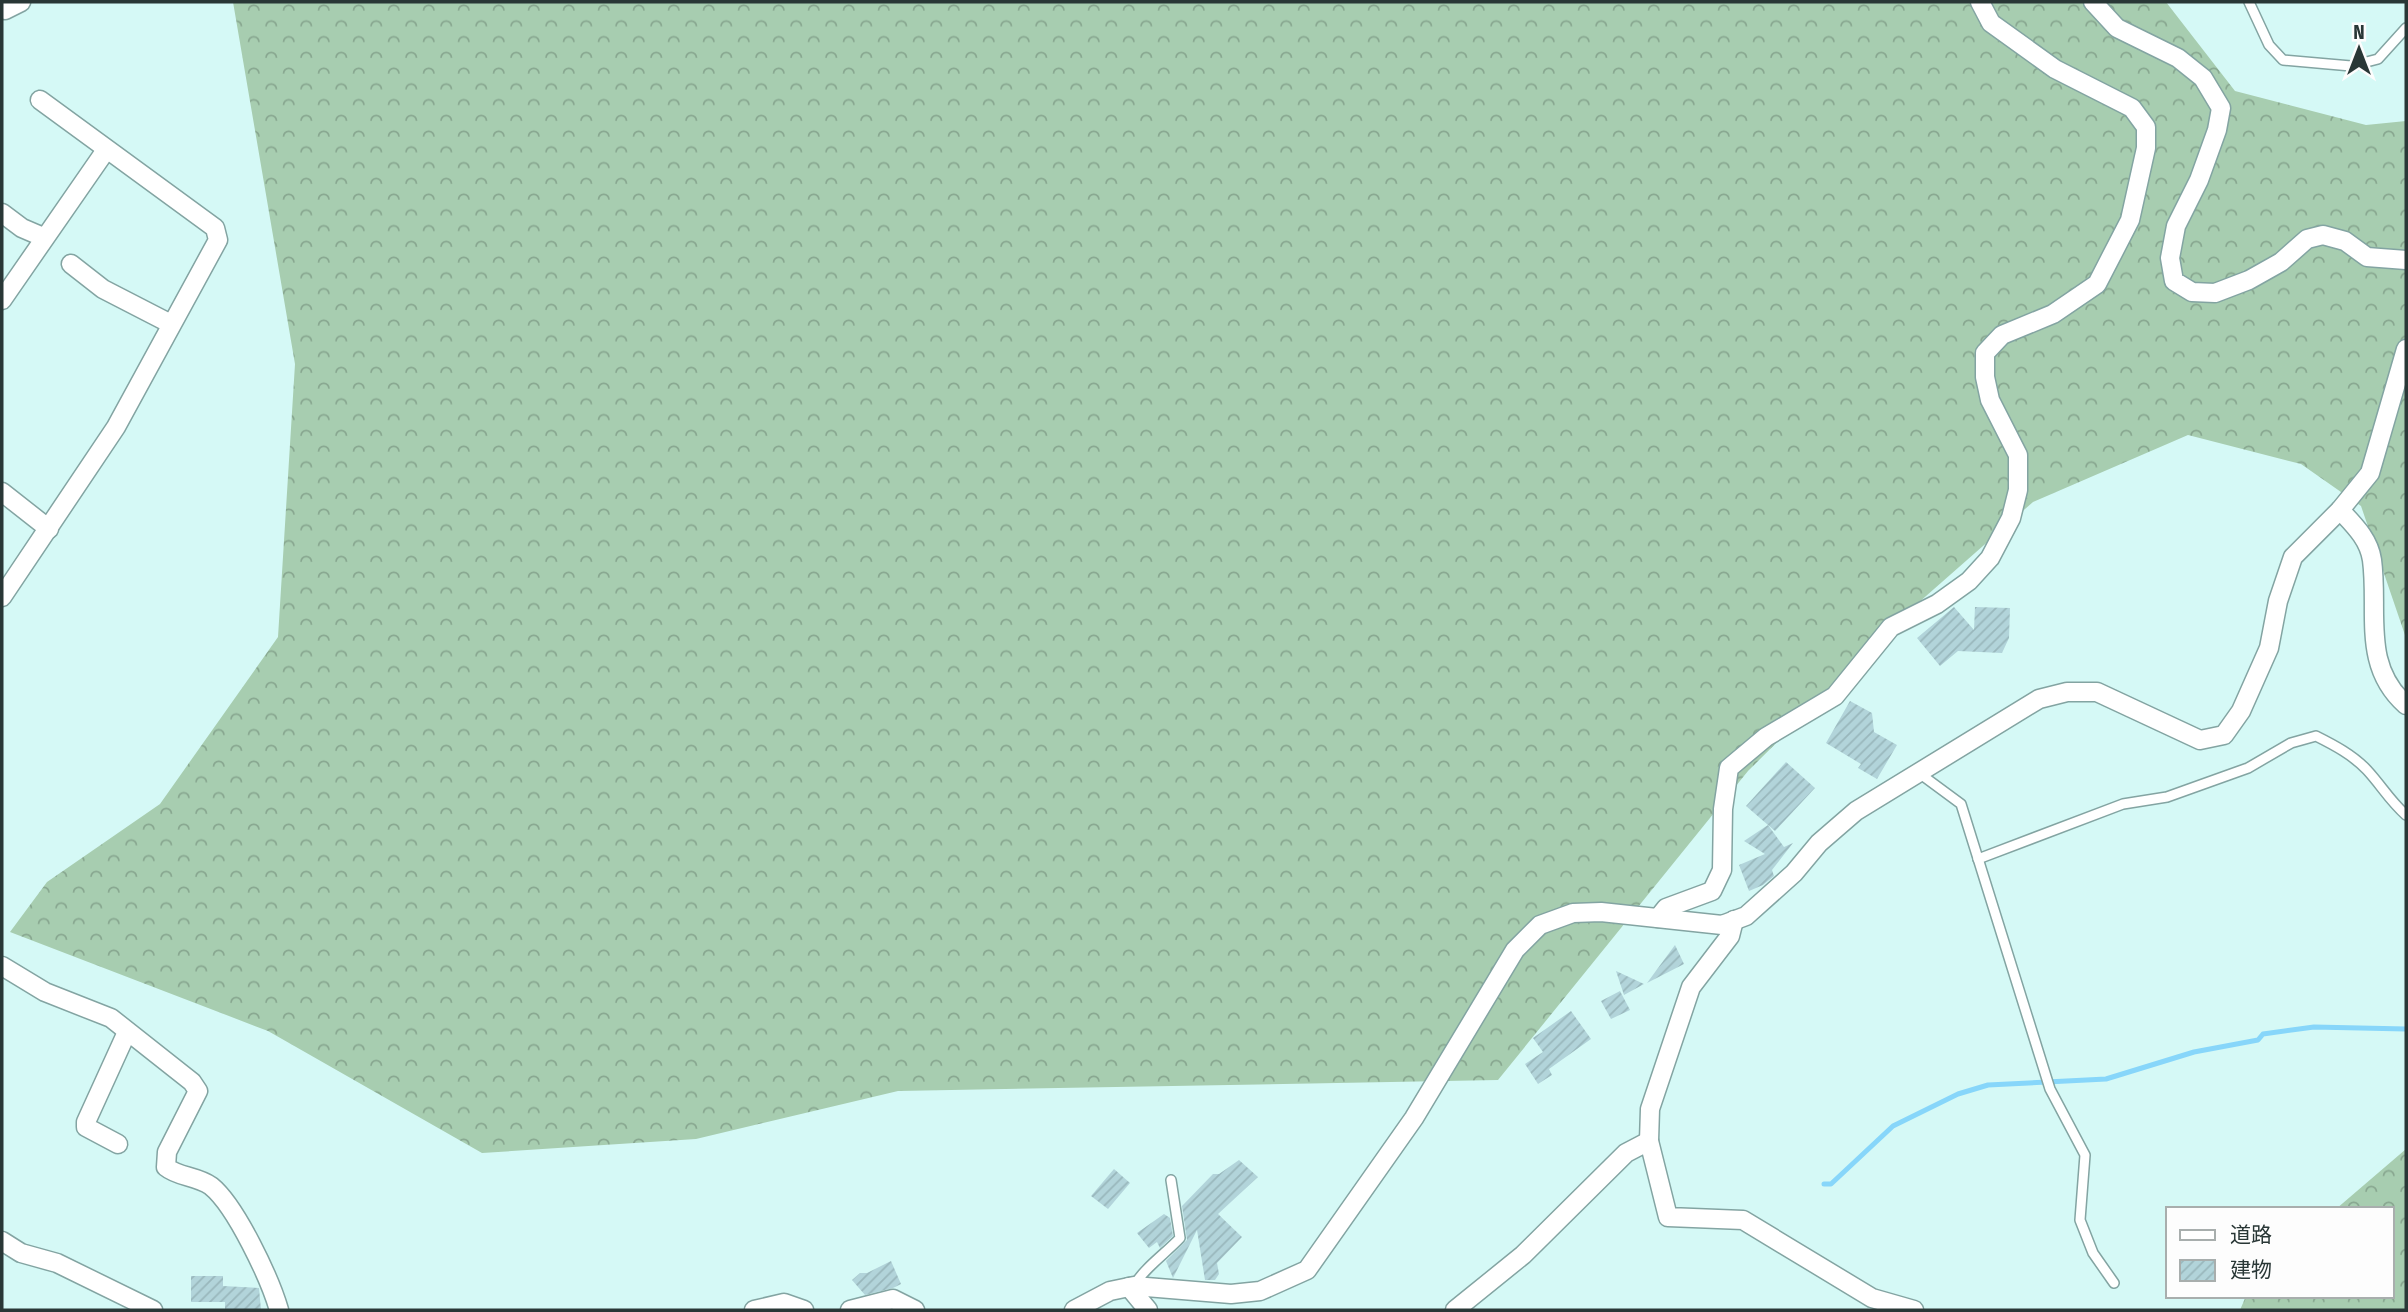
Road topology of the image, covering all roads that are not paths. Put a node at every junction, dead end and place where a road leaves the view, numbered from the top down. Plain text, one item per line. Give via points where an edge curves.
1 (21, 2) edge
2 (1980, 2) edge
3 (2093, 2) edge
4 (2249, 2) edge
5 (3, 10) edge
6 (2406, 28) edge
7 (40, 100) dead end
8 (106, 150) junction
9 (2, 213) edge
10 (43, 237) junction
11 (2406, 260) edge
12 (71, 264) dead end
13 (2, 300) edge
14 (171, 324) junction
15 (2406, 349) edge
16 (2, 492) edge
17 (2340, 510) junction
18 (49, 529) junction
19 (2, 597) edge
20 (2406, 705) edge
21 (1919, 773) junction
22 (2406, 815) edge
23 (1978, 859) junction
24 (1658, 918) junction
25 (1734, 920) junction
26 (2, 965) edge
27 (127, 1032) junction
28 (1648, 1141) junction
29 (118, 1144) dead end
30 (1171, 1180) dead end
31 (2, 1241) edge
32 (2115, 1283) dead end
33 (1132, 1286) junction
34 (153, 1310) edge
35 (279, 1310) edge
36 (754, 1310) edge
37 (804, 1310) edge
38 (850, 1310) edge
39 (915, 1310) edge
40 (1074, 1310) edge
41 (1148, 1310) edge
42 (1455, 1310) edge
43 (1914, 1310) edge

1 - 5 street
2 - 24 street via 1991,23 2055,69 2132,108 2146,127 2146,148 2130,220 2097,284 2053,314 2002,335 1984,353 1990,400 2018,455 2018,490 2011,518 1990,558 1969,581 1937,604 1891,627 1835,696 1766,737 1729,768 1722,870 1712,891 1666,908
3 - 11 street via 2117,28 2178,58 2203,78 2221,108 2203,168 2176,226 2170,258 2174,281 2192,292 2215,293 2249,280 2281,262 2307,239 2323,235 2345,241 2367,257
4 - 6 lane via 2269,46 2283,61 2351,66 2378,59
7 - 8 street
8 - 10 street via 64,214
8 - 14 street via 217,233 217,244
9 - 10 street
10 - 13 street
12 - 14 street via 103,289
14 - 18 street via 116,427
15 - 17 street via 2370,473
16 - 18 street
17 - 20 street via 2361,532 2371,559 2373,646 2382,673
17 - 21 street via 2293,556 2269,648 2241,712 2224,735 2200,740 2097,692 2067,692 2039,699
18 - 19 street
21 - 23 lane via 1961,804
21 - 25 street via 1856,811 1746,916
22 - 23 lane via 2366,769 2316,736 2291,743 2248,768 2167,797 2123,804
23 - 32 lane via 2050,1090 2085,1155 2080,1220 2093,1253
24 - 25 street via 1722,925
24 - 33 street via 1573,913 1541,925 1515,950 1414,1118 1307,1270 1260,1291 1241,1293
25 - 28 street via 1730,936 1691,987 1650,1108
26 - 27 street via 45,992 111,1018
27 - 29 street via 86,1122 86,1127
27 - 35 street via 198,1091 167,1152 166,1167 208,1184 239,1218
28 - 42 street via 1626,1153 1523,1255
28 - 43 street via 1668,1217 1743,1220 1872,1298
30 - 33 lane via 1180,1238
31 - 34 street
33 - 40 street via 1110,1291
33 - 41 street
36 - 37 street via 784,1303
38 - 39 street via 893,1299

